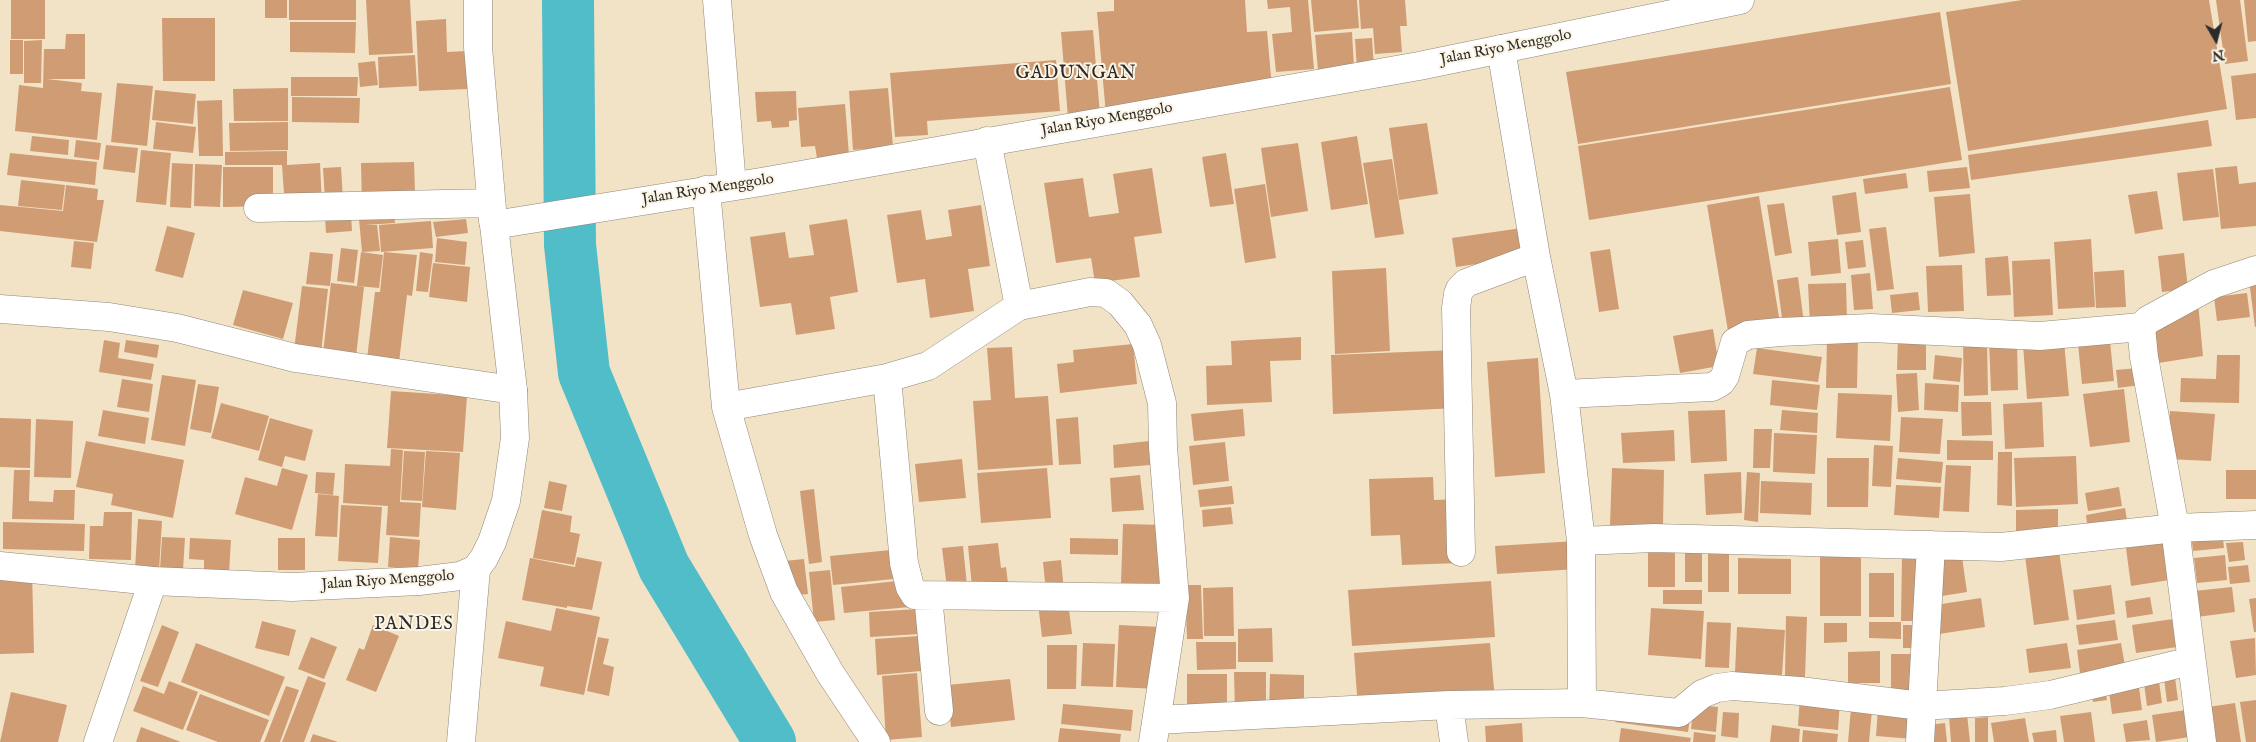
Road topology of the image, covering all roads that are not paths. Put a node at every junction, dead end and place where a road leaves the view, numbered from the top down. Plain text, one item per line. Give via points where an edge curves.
1 (478, 0) edge
2 (717, 0) edge
3 (1740, 0) edge
4 (1501, 49) junction
5 (987, 140) junction
6 (719, 188) junction
7 (258, 208) dead end
8 (497, 217) junction
9 (1536, 257) junction
10 (2256, 270) edge
11 (1019, 306) junction
12 (0, 309) edge
13 (2141, 327) junction
14 (888, 378) junction
15 (513, 390) junction
16 (1564, 394) junction
17 (726, 407) junction
18 (2256, 525) edge
19 (2175, 528) junction
20 (1581, 540) junction
21 (1931, 545) junction
22 (1461, 552) dead end
23 (0, 566) edge
24 (476, 569) junction
25 (153, 581) junction
26 (928, 596) junction
27 (1175, 598) junction
28 (2190, 662) junction
29 (1582, 703) junction
30 (1449, 705) junction
31 (1921, 706) junction
32 (939, 711) dead end
33 (1155, 731) edge
34 (98, 742) edge
35 (461, 742) edge
36 (876, 742) edge
37 (1454, 742) edge
38 (1920, 742) edge
39 (2202, 742) edge

1 - 8 street via 478,47
2 - 6 street
3 - 4 street, Jalan Riyo Menggolo
4 - 5 street, Jalan Riyo Menggolo
4 - 9 street
5 - 6 street, Jalan Riyo Menggolo
5 - 11 street
6 - 8 street, Jalan Riyo Menggolo via 624,204
6 - 17 street
7 - 8 street
8 - 15 street, Jalan Riyo Menggolo
9 - 16 street
9 - 22 street via 1466,283 1458,294
10 - 13 street via 2214,284
11 - 14 street via 928,366
11 - 27 street via 1090,292 1106,293 1120,303 1138,325 1147,345 1162,404 1162,447
12 - 15 street via 109,317 177,328 295,358
13 - 16 street via 2040,336 1870,328 1748,335 1735,342 1725,376 1712,387
13 - 19 street
14 - 17 street
14 - 26 street via 904,562 912,592
15 - 24 street, Jalan Riyo Menggolo via 515,438 506,501 487,553
16 - 20 street
17 - 36 street via 763,535 784,592 830,673
18 - 19 street
19 - 21 street via 2001,547
19 - 28 street
20 - 21 street via 1654,538
20 - 29 street
21 - 31 street
23 - 25 street, Jalan Riyo Menggolo
24 - 25 street, Jalan Riyo Menggolo via 460,576 292,587
24 - 35 street
25 - 34 street
26 - 27 street
26 - 32 street
27 - 33 street
28 - 31 street via 2050,695
28 - 39 street
29 - 30 street
29 - 31 street via 1679,713 1702,694 1732,686
30 - 33 street via 1340,712
30 - 37 street
31 - 38 street

